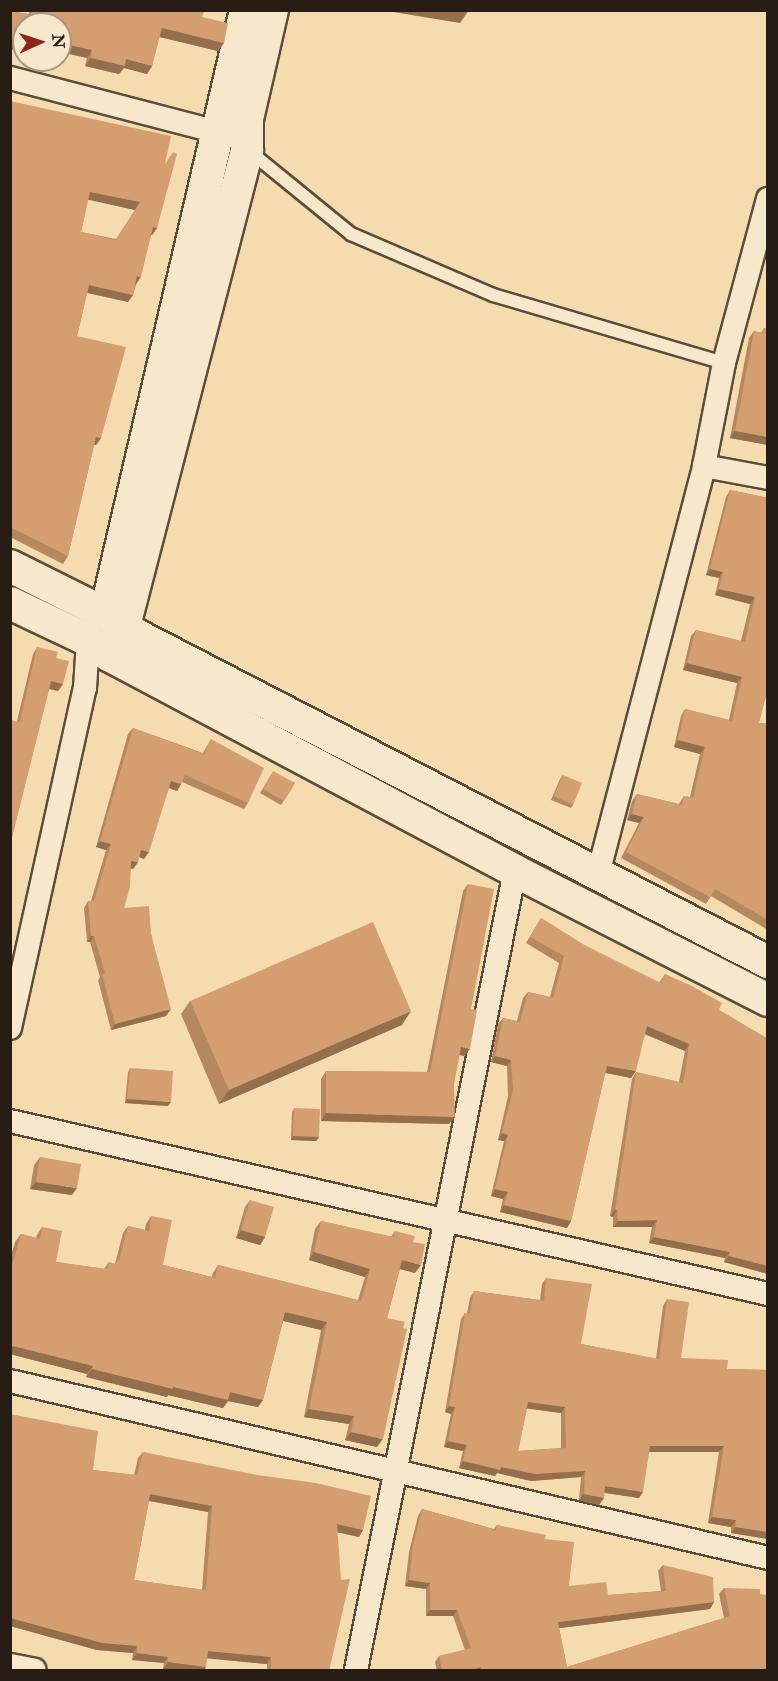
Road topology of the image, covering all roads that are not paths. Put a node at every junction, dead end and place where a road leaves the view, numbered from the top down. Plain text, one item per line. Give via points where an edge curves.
1 (246, 10) edge
2 (272, 10) edge
3 (10, 78) edge
4 (218, 132) junction
5 (248, 150) junction
6 (768, 199) edge
7 (724, 363) junction
8 (704, 466) junction
9 (768, 478) edge
10 (10, 566) edge
11 (10, 603) edge
12 (115, 620) junction
13 (98, 647) junction
14 (515, 871) junction
15 (598, 874) junction
16 (768, 962) edge
17 (768, 1000) edge
18 (10, 1028) edge
19 (10, 1120) edge
20 (446, 1221) junction
21 (768, 1294) edge
22 (10, 1381) edge
23 (396, 1471) junction
24 (768, 1558) edge
25 (10, 1665) edge
26 (35, 1671) edge
27 (356, 1671) edge

1 - 4 street
2 - 5 street via 247,119
3 - 4 street
4 - 12 street
5 - 7 lane via 351,234 493,295
5 - 12 street
6 - 7 street
7 - 8 street
8 - 9 street
8 - 15 street
10 - 12 street
11 - 13 street
12 - 13 street
12 - 15 street via 135,635
13 - 14 street
13 - 18 street via 85,688
14 - 17 street
14 - 20 street
15 - 16 street
19 - 20 street
20 - 21 street
20 - 23 street
22 - 23 street
23 - 24 street
23 - 27 street
25 - 26 street

